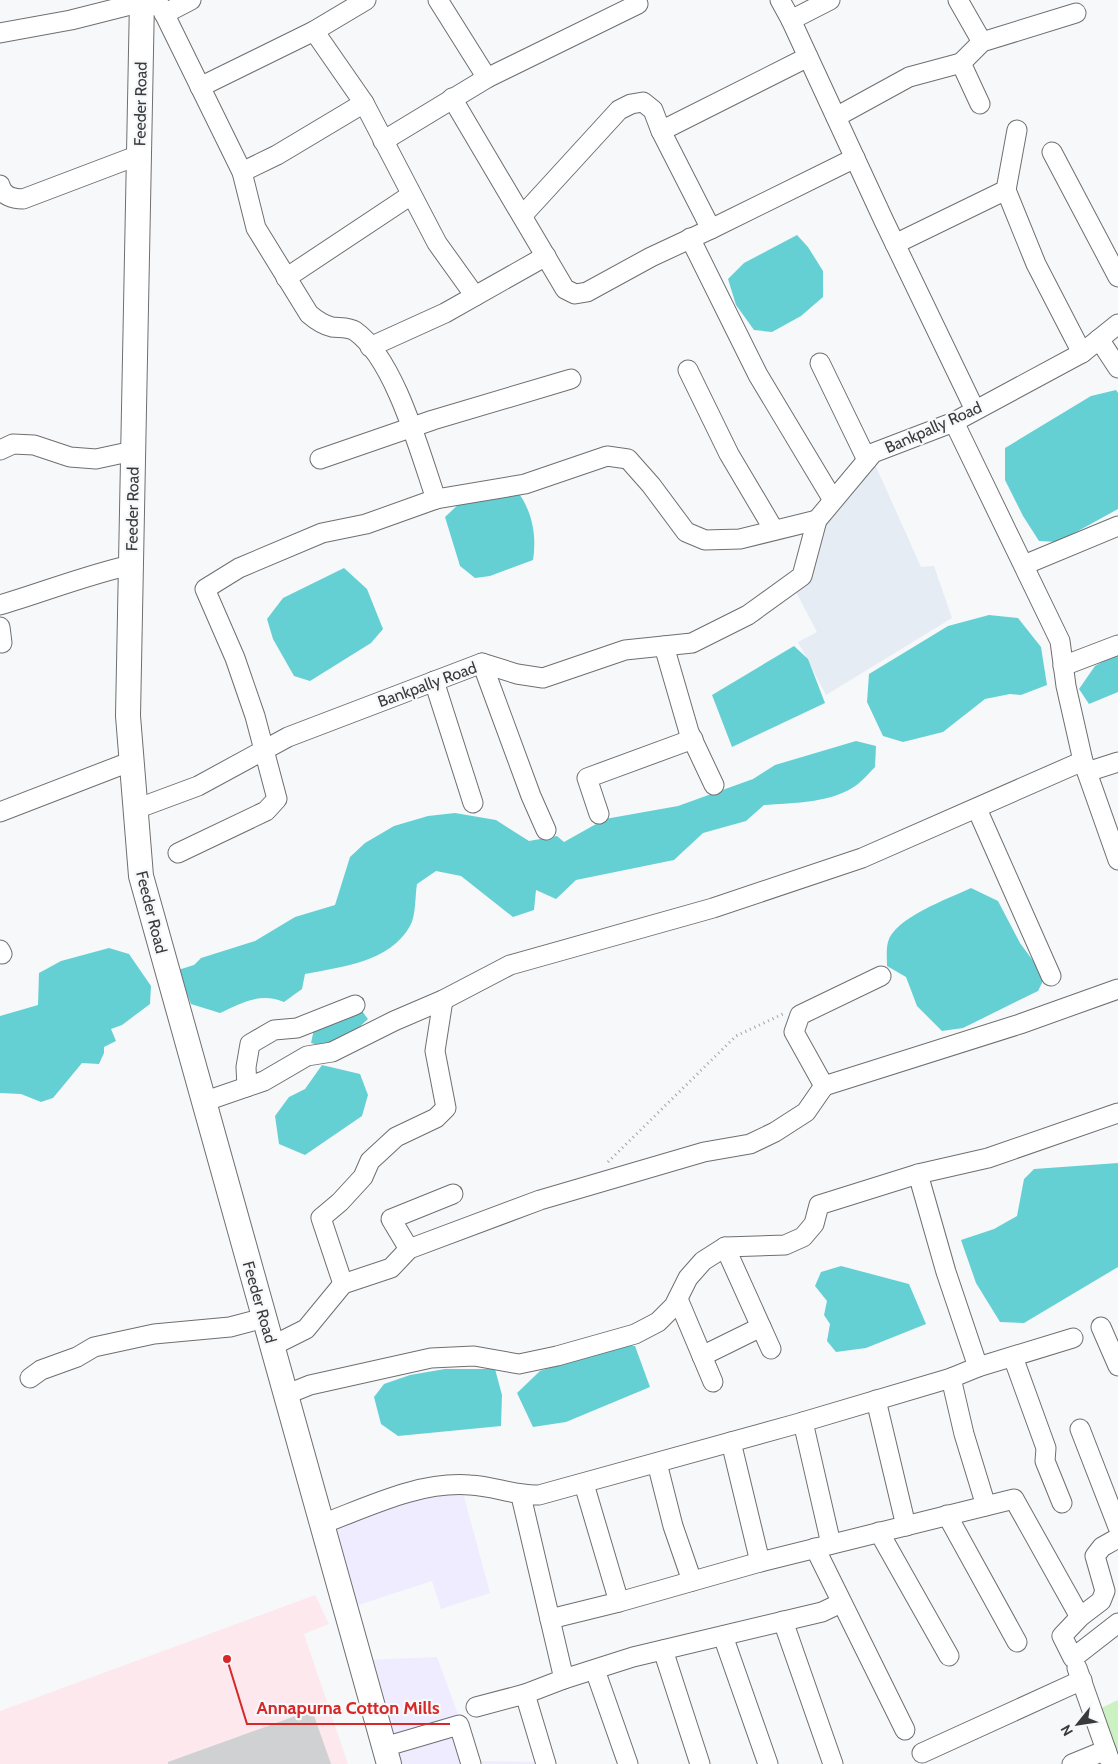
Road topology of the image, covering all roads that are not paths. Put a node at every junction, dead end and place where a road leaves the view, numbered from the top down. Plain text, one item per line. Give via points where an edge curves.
1 (192, 0) edge
2 (366, 0) edge
3 (438, 0) edge
4 (780, 0) edge
5 (830, 0) edge
6 (958, 0) edge
7 (142, 1) edge
8 (638, 4) dead end
9 (1076, 13) dead end
10 (164, 14) junction
11 (791, 20) junction
12 (314, 31) junction
13 (0, 33) edge
14 (982, 42) junction
15 (808, 57) junction
16 (961, 63) junction
17 (486, 78) junction
18 (200, 87) junction
19 (452, 98) junction
20 (364, 103) junction
21 (980, 104) dead end
22 (836, 118) junction
23 (1017, 130) dead end
24 (661, 131) junction
25 (383, 141) junction
26 (1052, 152) dead end
27 (139, 155) junction
28 (855, 158) junction
29 (242, 172) junction
30 (0, 185) edge
31 (1006, 190) junction
32 (411, 195) junction
33 (522, 216) junction
34 (711, 229) junction
35 (690, 238) junction
36 (895, 244) junction
37 (546, 256) junction
38 (1118, 277) edge
39 (286, 278) junction
40 (475, 296) junction
41 (1118, 324) edge
42 (1098, 340) junction
43 (370, 347) junction
44 (1082, 353) junction
45 (820, 363) dead end
46 (1118, 368) edge
47 (688, 370) dead end
48 (571, 378) dead end
49 (975, 410) junction
50 (954, 422) junction
51 (412, 428) junction
52 (0, 450) edge
53 (133, 451) junction
54 (320, 459) dead end
55 (867, 460) junction
56 (436, 499) junction
57 (833, 500) junction
58 (817, 520) junction
59 (1118, 526) edge
60 (774, 530) junction
61 (131, 565) junction
62 (1024, 565) junction
63 (0, 605) edge
64 (1118, 645) edge
65 (664, 646) junction
66 (482, 663) junction
67 (1063, 666) junction
68 (434, 681) junction
69 (692, 739) junction
70 (264, 750) junction
71 (132, 761) junction
72 (1118, 762) edge
73 (1085, 767) junction
74 (714, 785) dead end
75 (473, 802) dead end
76 (136, 809) junction
77 (977, 809) junction
78 (0, 812) edge
79 (599, 814) dead end
80 (546, 830) dead end
81 (178, 853) dead end
82 (1118, 860) edge
83 (881, 976) dead end
84 (1051, 976) dead end
85 (1118, 989) edge
86 (443, 1000) junction
87 (355, 1005) dead end
88 (824, 1086) junction
89 (247, 1087) junction
90 (203, 1102) junction
91 (1118, 1113) edge
92 (918, 1174) junction
93 (453, 1194) dead end
94 (725, 1247) junction
95 (409, 1249) junction
96 (343, 1284) junction
97 (678, 1299) junction
98 (264, 1318) junction
99 (761, 1327) junction
100 (1101, 1327) dead end
101 (1073, 1338) dead end
102 (272, 1346) junction
103 (771, 1349) dead end
104 (702, 1356) junction
105 (1013, 1357) junction
106 (1118, 1366) edge
107 (978, 1367) junction
108 (30, 1378) dead end
109 (952, 1378) junction
110 (713, 1382) dead end
111 (285, 1395) junction
112 (876, 1400) junction
113 (803, 1422) junction
114 (1080, 1429) dead end
115 (731, 1442) junction
116 (657, 1463) junction
117 (584, 1484) junction
118 (521, 1496) junction
119 (1062, 1504) dead end
120 (986, 1506) junction
121 (947, 1515) junction
122 (322, 1524) junction
123 (906, 1526) junction
124 (1118, 1527) edge
125 (879, 1532) junction
126 (1118, 1538) edge
127 (823, 1546) junction
128 (760, 1562) junction
129 (692, 1581) junction
130 (619, 1602) junction
131 (841, 1602) junction
132 (1080, 1617) junction
133 (550, 1619) junction
134 (784, 1621) junction
135 (1118, 1623) edge
136 (723, 1636) junction
137 (1017, 1642) dead end
138 (663, 1650) junction
139 (949, 1656) dead end
140 (1073, 1658) junction
141 (595, 1670) junction
142 (564, 1679) junction
143 (1082, 1680) junction
144 (525, 1694) junction
145 (476, 1707) dead end
146 (905, 1730) dead end
147 (922, 1753) dead end
148 (387, 1755) edge
149 (1108, 1757) edge
150 (471, 1764) edge
151 (546, 1764) edge
152 (628, 1764) edge
153 (700, 1764) edge
154 (768, 1764) edge
155 (833, 1764) edge
156 (1072, 1764) edge

1 - 10 street
2 - 12 street
3 - 17 street
4 - 11 street
5 - 11 street
6 - 14 street
7 - 10 street via 161,7
7 - 13 street via 71,20
7 - 27 street, Feeder Road
8 - 17 street
9 - 14 street
10 - 18 street
11 - 15 street
12 - 18 street
12 - 20 street
14 - 16 street
15 - 22 street
15 - 24 street
16 - 21 street
16 - 22 street via 909,77
17 - 19 street
18 - 29 street
19 - 25 street
19 - 33 street
20 - 25 street
20 - 29 street
22 - 28 street
23 - 31 street
24 - 33 street via 653,110 643,102 619,110
24 - 34 street
25 - 32 street
26 - 38 street
27 - 30 street via 23,199 11,198
27 - 53 street, Feeder Road
28 - 34 street
28 - 36 street
29 - 39 street via 256,228
31 - 36 street
31 - 44 street via 1036,264
32 - 39 street
32 - 40 street via 437,243
33 - 37 street
34 - 35 street
35 - 37 street via 587,292 575,294 565,289
35 - 57 street via 758,375
36 - 49 street
37 - 40 street
39 - 43 street via 309,314 318,322 354,330
40 - 43 street
41 - 42 street, Bankpally Road
42 - 44 street, Bankpally Road
42 - 46 street
43 - 51 street via 398,390
44 - 49 street, Bankpally Road
45 - 55 street
47 - 60 street via 729,454
48 - 51 street
49 - 50 street, Bankpally Road
50 - 55 street, Bankpally Road via 873,453
50 - 62 street
51 - 54 street
51 - 56 street
52 - 53 street via 14,444 34,445 70,457 96,458
53 - 61 street, Feeder Road
55 - 57 street, Bankpally Road
56 - 60 street via 525,484 607,456 619,457 628,459 646,478 686,532 706,540 740,538
56 - 70 street via 366,524 322,533 240,568 205,589 235,658
57 - 58 street, Bankpally Road
58 - 60 street
58 - 65 street, Bankpally Road via 802,576 748,615 692,643
59 - 62 street
61 - 63 street
61 - 71 street, Feeder Road via 128,716
62 - 67 street via 1060,641
64 - 67 street
65 - 66 street, Bankpally Road via 625,650 542,678
65 - 69 street
66 - 68 street, Bankpally Road
66 - 80 street via 530,796
67 - 73 street
68 - 70 street, Bankpally Road via 288,737
68 - 75 street
69 - 74 street
69 - 79 street via 587,778
70 - 76 street, Bankpally Road via 198,786
70 - 81 street via 276,799 273,805
71 - 76 street, Feeder Road
71 - 78 street
72 - 73 street
73 - 77 street
73 - 82 street
76 - 90 street, Feeder Road via 141,876
77 - 84 street
77 - 86 street via 862,858 713,908 510,965
83 - 88 street via 800,1015 794,1032
85 - 88 street via 1020,1024
86 - 89 street via 332,1052 307,1056
86 - 96 street via 435,1051 446,1108 436,1118 396,1137 370,1160 363,1176 340,1202 320,1218
87 - 89 street via 297,1028 274,1030 250,1044
88 - 95 street via 806,1112 750,1144 704,1152 540,1200
89 - 90 street
90 - 98 street, Feeder Road
91 - 92 street via 988,1158
92 - 94 street via 819,1205 814,1224 803,1237 785,1245
92 - 107 street
93 - 95 street via 391,1219
94 - 97 street via 703,1261 688,1278
94 - 99 street
95 - 96 street via 391,1268
96 - 102 street via 306,1329
97 - 104 street
97 - 111 street via 658,1322 635,1334 557,1356 519,1364 474,1356 431,1358 310,1385
98 - 102 street, Feeder Road
98 - 108 street via 230,1327 154,1334 94,1347
99 - 103 street
99 - 104 street
100 - 106 street
101 - 105 street
102 - 111 street, Feeder Road
104 - 110 street
105 - 107 street
105 - 119 street via 1046,1448 1044,1462
107 - 109 street
109 - 112 street
109 - 120 street via 964,1434
111 - 122 street, Feeder Road
112 - 113 street
112 - 123 street
113 - 115 street
113 - 127 street
114 - 124 street
115 - 116 street
115 - 128 street
116 - 117 street
116 - 129 street via 672,1526
117 - 118 street via 538,1496
117 - 130 street
118 - 122 street via 470,1485 424,1488
118 - 133 street
120 - 121 street
120 - 132 street via 1014,1499
121 - 123 street
121 - 137 street
122 - 148 street, Feeder Road
123 - 125 street
125 - 127 street
125 - 139 street
126 - 132 street via 1102,1547 1095,1556 1105,1591 1101,1601
127 - 128 street
127 - 131 street
128 - 129 street
129 - 130 street
130 - 133 street
131 - 134 street via 822,1612
131 - 146 street
132 - 140 street via 1062,1636
133 - 142 street
134 - 136 street
134 - 155 street
135 - 140 street
136 - 138 street
136 - 154 street
138 - 141 street
138 - 153 street
140 - 143 street
141 - 142 street
141 - 152 street
142 - 144 street
143 - 147 street
143 - 149 street
144 - 145 street
144 - 151 street
148 - 150 street via 459,1725
149 - 156 street

